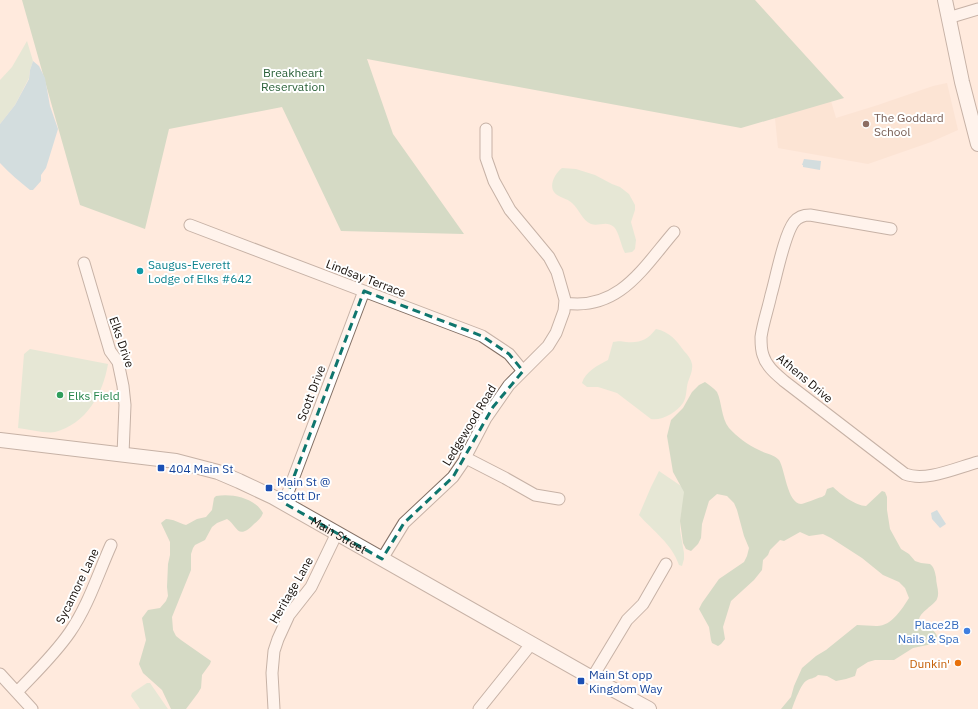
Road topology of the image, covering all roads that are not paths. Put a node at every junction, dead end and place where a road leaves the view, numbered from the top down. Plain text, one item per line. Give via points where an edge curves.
1 (945, 0) edge
2 (978, 9) edge
3 (948, 18) junction
4 (486, 129) dead end
5 (978, 144) edge
6 (190, 226) dead end
7 (891, 229) dead end
8 (674, 232) dead end
9 (84, 263) dead end
10 (364, 291) junction
11 (565, 303) junction
12 (523, 371) junction
13 (0, 440) edge
14 (123, 454) junction
15 (466, 458) junction
16 (978, 462) edge
17 (559, 499) dead end
18 (284, 503) junction
19 (337, 533) junction
20 (111, 545) dead end
21 (382, 559) junction
22 (666, 564) dead end
23 (532, 643) junction
24 (0, 674) edge
25 (592, 678) junction
26 (17, 692) junction
27 (32, 709) edge
28 (274, 709) edge
29 (479, 709) edge
30 (649, 709) edge

1 - 3 main road
2 - 3 street
3 - 5 main road
4 - 11 street, Ledgewood Road via 486,158 494,181 510,210 549,256 562,286
6 - 10 street, Lindsay Terrace
7 - 16 street, Athens Drive via 810,215 796,220 783,252 763,329 763,355 766,363 784,381 905,474 927,477
8 - 11 street via 624,289 592,302 577,305
9 - 14 street, Elks Drive via 110,351 118,362 125,405
10 - 12 street, Lindsay Terrace via 482,336 509,354
10 - 18 street, Scott Drive
11 - 12 street, Ledgewood Road via 556,333 548,346
12 - 15 street, Ledgewood Road via 509,385 486,418
13 - 14 main road, Main Street
14 - 18 main road, Main Street via 206,468
15 - 17 street via 535,495
15 - 21 street, Ledgewood Road via 453,477 404,523
18 - 19 main road, Main Street
19 - 21 main road, Main Street
19 - 28 street, Heritage Lane via 311,587 289,615 274,650
20 - 26 street, Sycamore Lane via 74,625 53,653
21 - 23 main road, Main Street
22 - 25 street via 644,604 627,620
23 - 25 main road, Main Street
23 - 29 street
24 - 26 street
25 - 30 main road, Main Street
26 - 27 street

